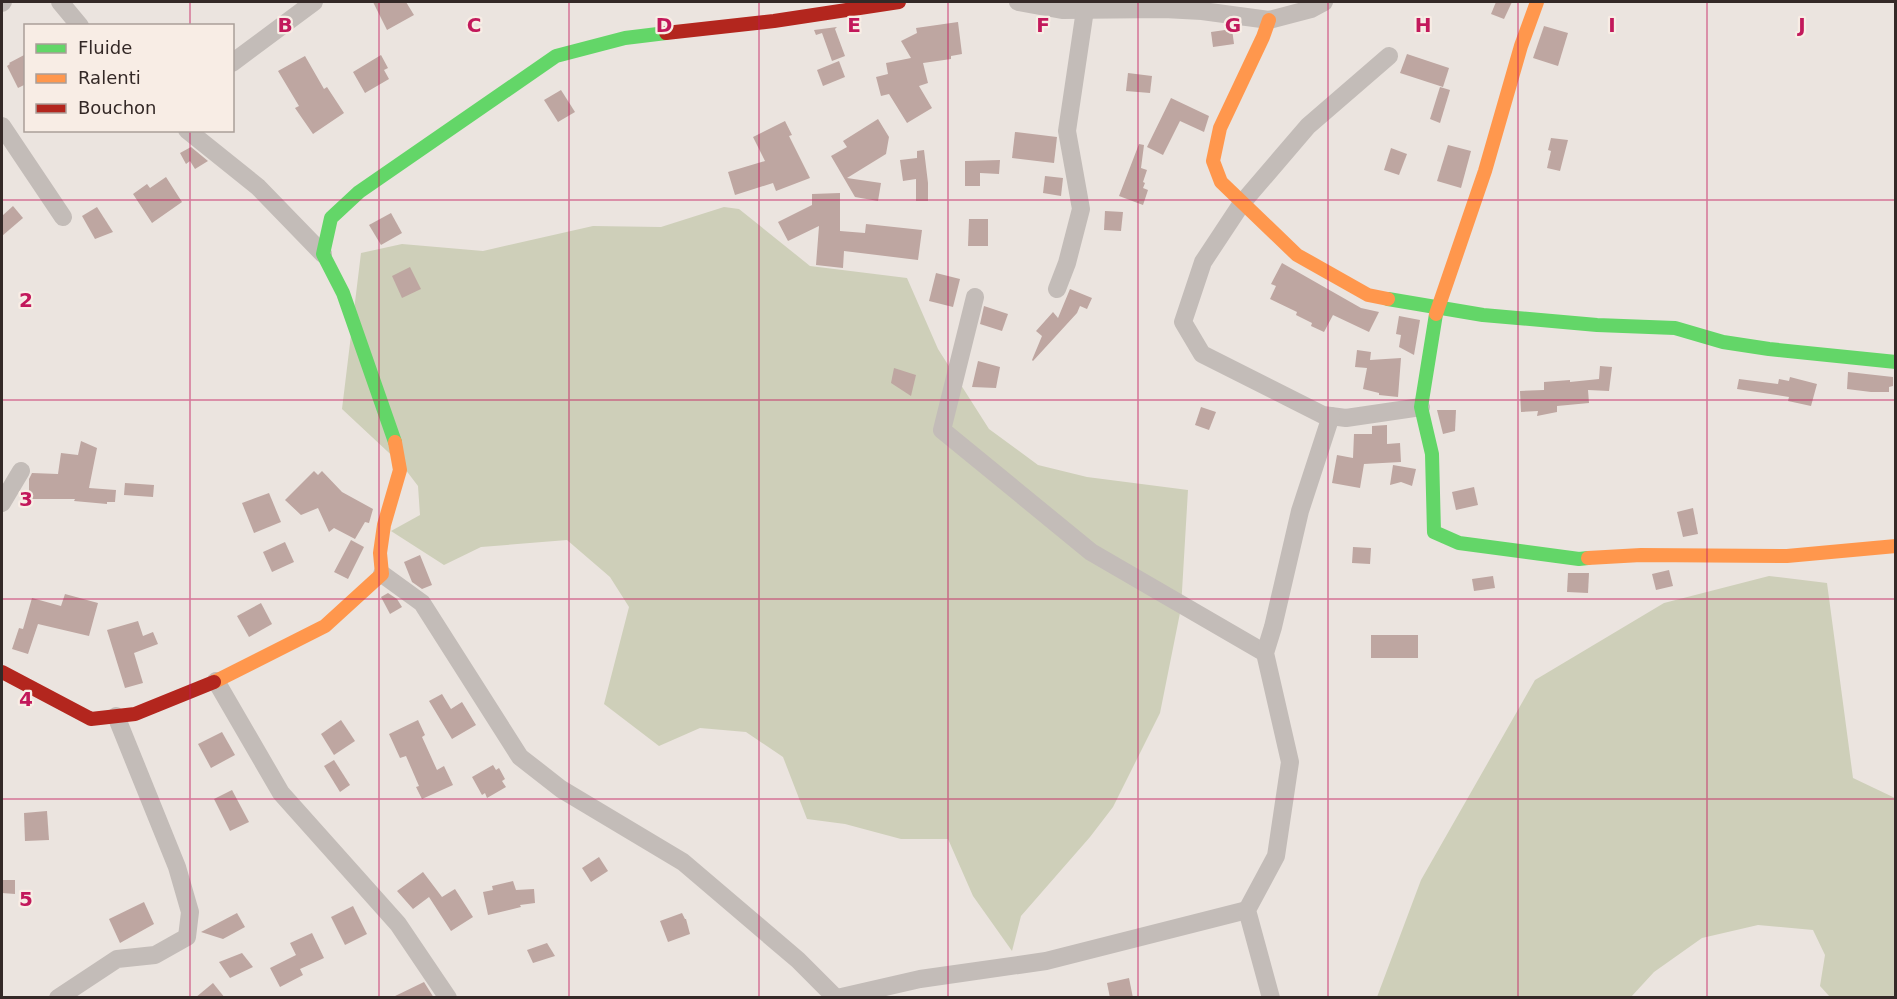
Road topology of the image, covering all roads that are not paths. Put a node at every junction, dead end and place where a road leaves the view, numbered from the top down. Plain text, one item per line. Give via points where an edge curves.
1 (60, 2) edge
2 (314, 2) edge
3 (898, 2) edge
4 (1018, 2) edge
5 (1324, 2) edge
6 (1537, 2) edge
7 (1085, 10) junction
8 (1269, 20) junction
9 (78, 24) edge
10 (1389, 56) dead end
11 (234, 62) edge
12 (2, 126) edge
13 (189, 132) edge
14 (2, 134) edge
15 (2, 150) edge
16 (1242, 203) junction
17 (63, 217) dead end
18 (323, 254) junction
19 (1057, 289) dead end
20 (975, 297) dead end
21 (1437, 308) junction
22 (1896, 362) edge
23 (1421, 407) junction
24 (1330, 416) junction
25 (21, 471) dead end
26 (2, 503) edge
27 (1896, 546) edge
28 (382, 574) junction
29 (1264, 653) junction
30 (2, 672) edge
31 (216, 681) junction
32 (116, 716) junction
33 (1247, 910) junction
34 (58, 998) edge
35 (448, 998) edge
36 (837, 998) edge
37 (1271, 998) edge

1 - 9 street
2 - 11 street
3 - 18 street via 625,38 556,56 359,192 331,218
4 - 7 street
5 - 8 street
6 - 21 street via 1485,171
7 - 8 street via 1202,11
7 - 19 street via 1067,132 1081,209
8 - 16 street via 1220,128 1214,161 1221,182
10 - 16 street via 1308,126
12 - 17 street
13 - 18 street via 258,187
14 - 15 street
16 - 21 street via 1297,255 1368,295
16 - 24 street via 1203,262 1183,322 1202,354
18 - 28 street via 343,293 396,446 400,470 384,525
20 - 29 street via 942,430 1090,552
21 - 22 street via 1597,325 1676,328 1758,348
21 - 23 street
23 - 24 street via 1346,418
23 - 27 street via 1432,454 1434,532 1459,543 1579,559 1641,555 1787,556
24 - 29 street via 1300,511
25 - 26 street
28 - 31 street via 325,626
28 - 36 street via 422,603 520,756 561,789 684,862
29 - 33 street via 1290,762 1276,856
30 - 32 street via 91,719
31 - 32 street via 135,714
31 - 35 street via 281,793 398,924
32 - 34 street via 177,867 190,912 187,937 155,955 117,959
33 - 36 street via 1046,961 920,980
33 - 37 street

